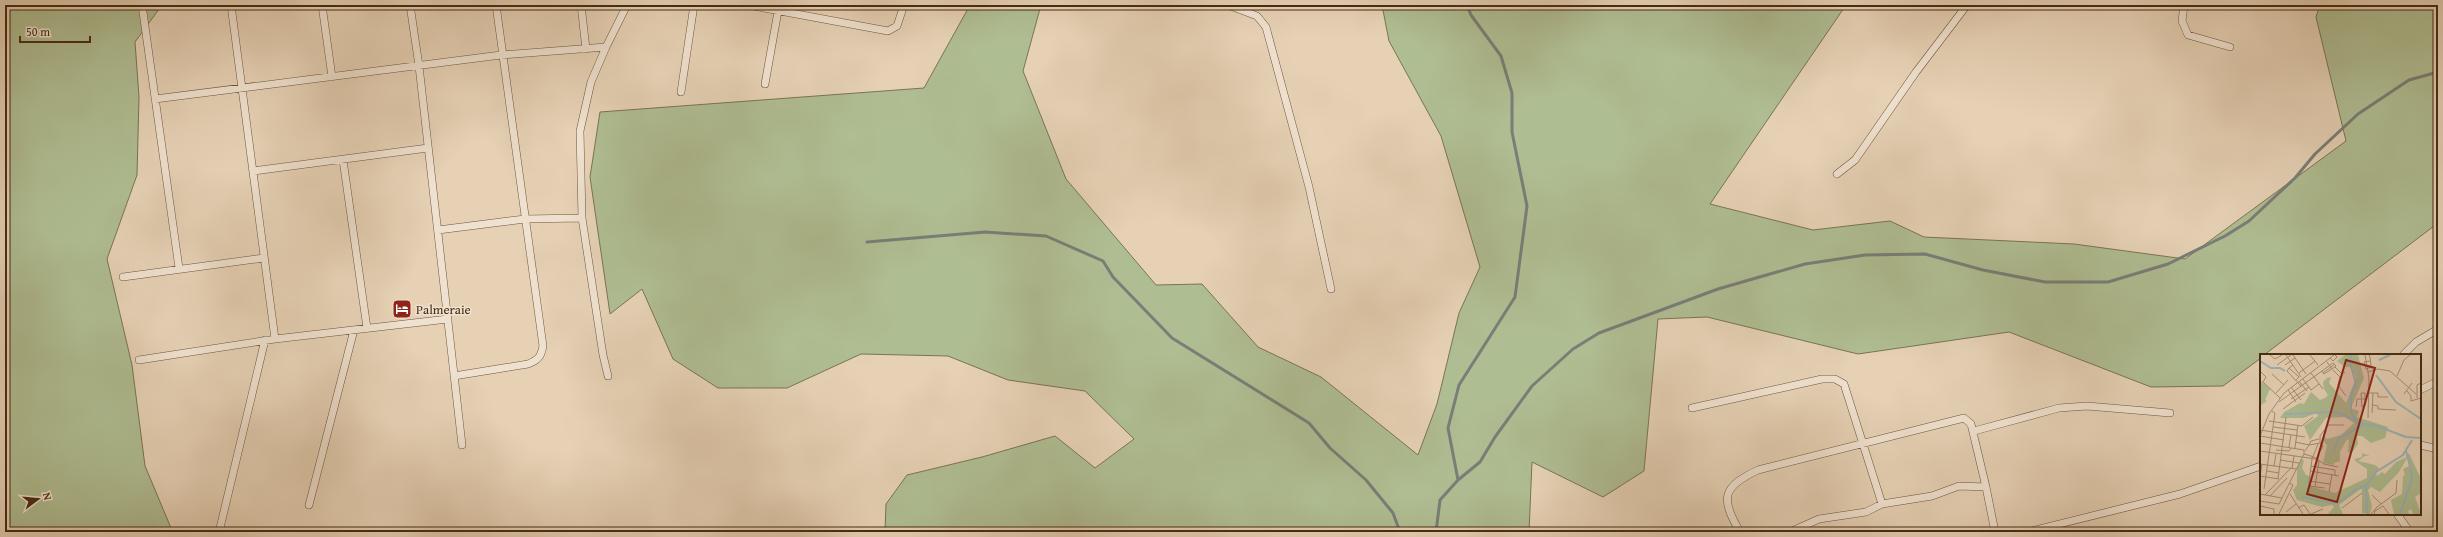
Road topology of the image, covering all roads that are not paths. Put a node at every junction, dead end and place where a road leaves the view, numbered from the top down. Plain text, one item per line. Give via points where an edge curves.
1 (142, 5) edge
2 (231, 5) edge
3 (322, 5) edge
4 (410, 5) edge
5 (496, 5) edge
6 (581, 5) edge
7 (627, 5) edge
8 (694, 5) edge
9 (748, 5) edge
10 (904, 5) edge
11 (1228, 5) edge
12 (1967, 5) edge
13 (2184, 5) edge
14 (778, 10) junction
15 (606, 47) junction
16 (2230, 47) dead end
17 (586, 49) junction
18 (501, 55) junction
19 (419, 66) junction
20 (332, 77) junction
21 (765, 84) dead end
22 (242, 88) junction
23 (681, 92) dead end
24 (156, 99) junction
25 (428, 148) junction
26 (343, 160) junction
27 (253, 172) junction
28 (1837, 174) dead end
29 (582, 218) junction
30 (525, 219) junction
31 (438, 230) junction
32 (264, 258) junction
33 (179, 268) junction
34 (123, 277) dead end
35 (1331, 289) dead end
36 (448, 319) junction
37 (366, 328) junction
38 (2438, 329) edge
39 (354, 330) junction
40 (275, 339) junction
41 (265, 340) junction
42 (2404, 354) edge
43 (139, 360) dead end
44 (454, 376) junction
45 (608, 376) dead end
46 (2438, 381) edge
47 (2421, 390) edge
48 (1692, 408) dead end
49 (2170, 412) dead end
50 (1974, 431) junction
51 (1861, 444) junction
52 (462, 445) dead end
53 (2421, 445) edge
54 (2438, 450) edge
55 (2260, 466) edge
56 (1986, 487) junction
57 (1882, 504) junction
58 (309, 505) dead end
59 (2398, 515) edge
60 (220, 528) dead end
61 (1740, 532) edge
62 (1790, 532) edge
63 (1995, 532) edge
64 (2027, 532) edge
65 (2410, 532) edge

1 - 24 street
2 - 22 street
3 - 20 street
4 - 19 street
5 - 18 street
6 - 17 street
7 - 15 street
8 - 23 street
9 - 14 street
10 - 14 street via 897,26 888,31
11 - 35 street via 1258,16 1266,27 1308,187
12 - 28 street via 1916,72 1855,160
13 - 16 street via 2182,21 2188,35
14 - 21 street
15 - 17 street
15 - 29 street via 591,82 580,131
17 - 18 street
18 - 19 street
18 - 30 street
19 - 20 street
19 - 25 street
20 - 22 street
22 - 24 street
22 - 27 street
24 - 33 street
25 - 26 street
25 - 31 street
26 - 27 street
26 - 37 street
27 - 32 street
29 - 30 street
29 - 45 street
30 - 31 street
30 - 44 street via 543,346 542,356 528,364
31 - 36 street
32 - 33 street
32 - 40 street
33 - 34 street
36 - 37 street
36 - 44 street
37 - 39 street
38 - 42 street via 2416,342
39 - 40 street
39 - 58 street
40 - 41 street
41 - 43 street
41 - 60 street
44 - 52 street
46 - 47 street
48 - 51 street via 1822,379 1835,379 1844,384
49 - 50 street via 2087,406 2059,408
50 - 51 street via 1964,418
50 - 56 street
51 - 57 street
51 - 61 street via 1758,470 1739,479 1729,490 1726,501
53 - 54 street
55 - 64 street via 2180,494
56 - 57 street via 1959,486 1932,496
56 - 63 street
57 - 62 street via 1866,512 1819,519
59 - 65 street

